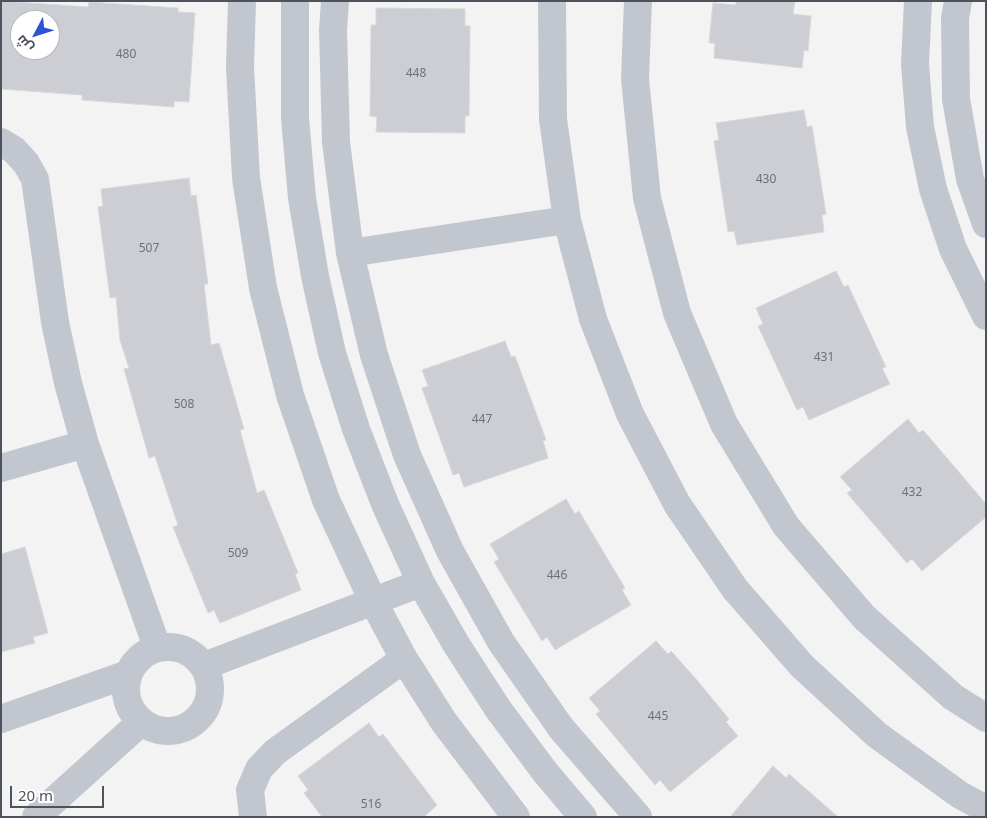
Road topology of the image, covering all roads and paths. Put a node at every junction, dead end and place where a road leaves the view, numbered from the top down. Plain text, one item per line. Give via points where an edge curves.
1 (242, 1) edge
2 (295, 1) edge
3 (335, 1) edge
4 (552, 1) edge
5 (638, 1) edge
6 (918, 1) edge
7 (958, 1) edge
8 (1, 142) edge
9 (568, 220) junction
10 (986, 224) edge
11 (350, 253) junction
12 (986, 316) edge
13 (85, 444) junction
14 (1, 468) edge
15 (421, 583) junction
16 (373, 601) junction
17 (156, 647) junction
18 (404, 659) junction
19 (204, 666) junction
20 (128, 674) junction
21 (986, 718) edge
22 (1, 719) edge
23 (141, 722) junction
24 (986, 809) edge
25 (36, 817) edge
26 (253, 817) edge
27 (516, 817) edge
28 (583, 817) edge
29 (638, 817) edge

1 - 16 street via 240,67 246,178 263,288 290,396 326,500
2 - 15 street via 294,118 302,198 315,276 332,353 356,429
3 - 11 street via 336,142
4 - 9 street via 553,119
5 - 21 street via 635,79 647,198 677,313 724,424 786,526 864,618 953,697
6 - 12 street via 915,64 920,118 933,189 953,248
7 - 10 street via 955,18 956,99 970,180
8 - 13 street via 26,163 35,179 55,322
9 - 11 street
9 - 24 street via 593,319 630,414 678,504 735,589 802,666 878,735 960,795
11 - 29 street via 377,364 407,455 450,551 501,642 561,728
13 - 14 street
13 - 17 street
15 - 16 street
15 - 28 street via 498,709
16 - 18 street
16 - 19 street
17 - 19 street via 175,646 192,653
17 - 20 street via 134,662
18 - 26 street via 275,752 259,769 250,790
18 - 27 street via 444,722
19 - 23 street via 210,682 210,699 190,726 174,731 157,730
20 - 22 street
20 - 23 street via 127,700
23 - 25 street

